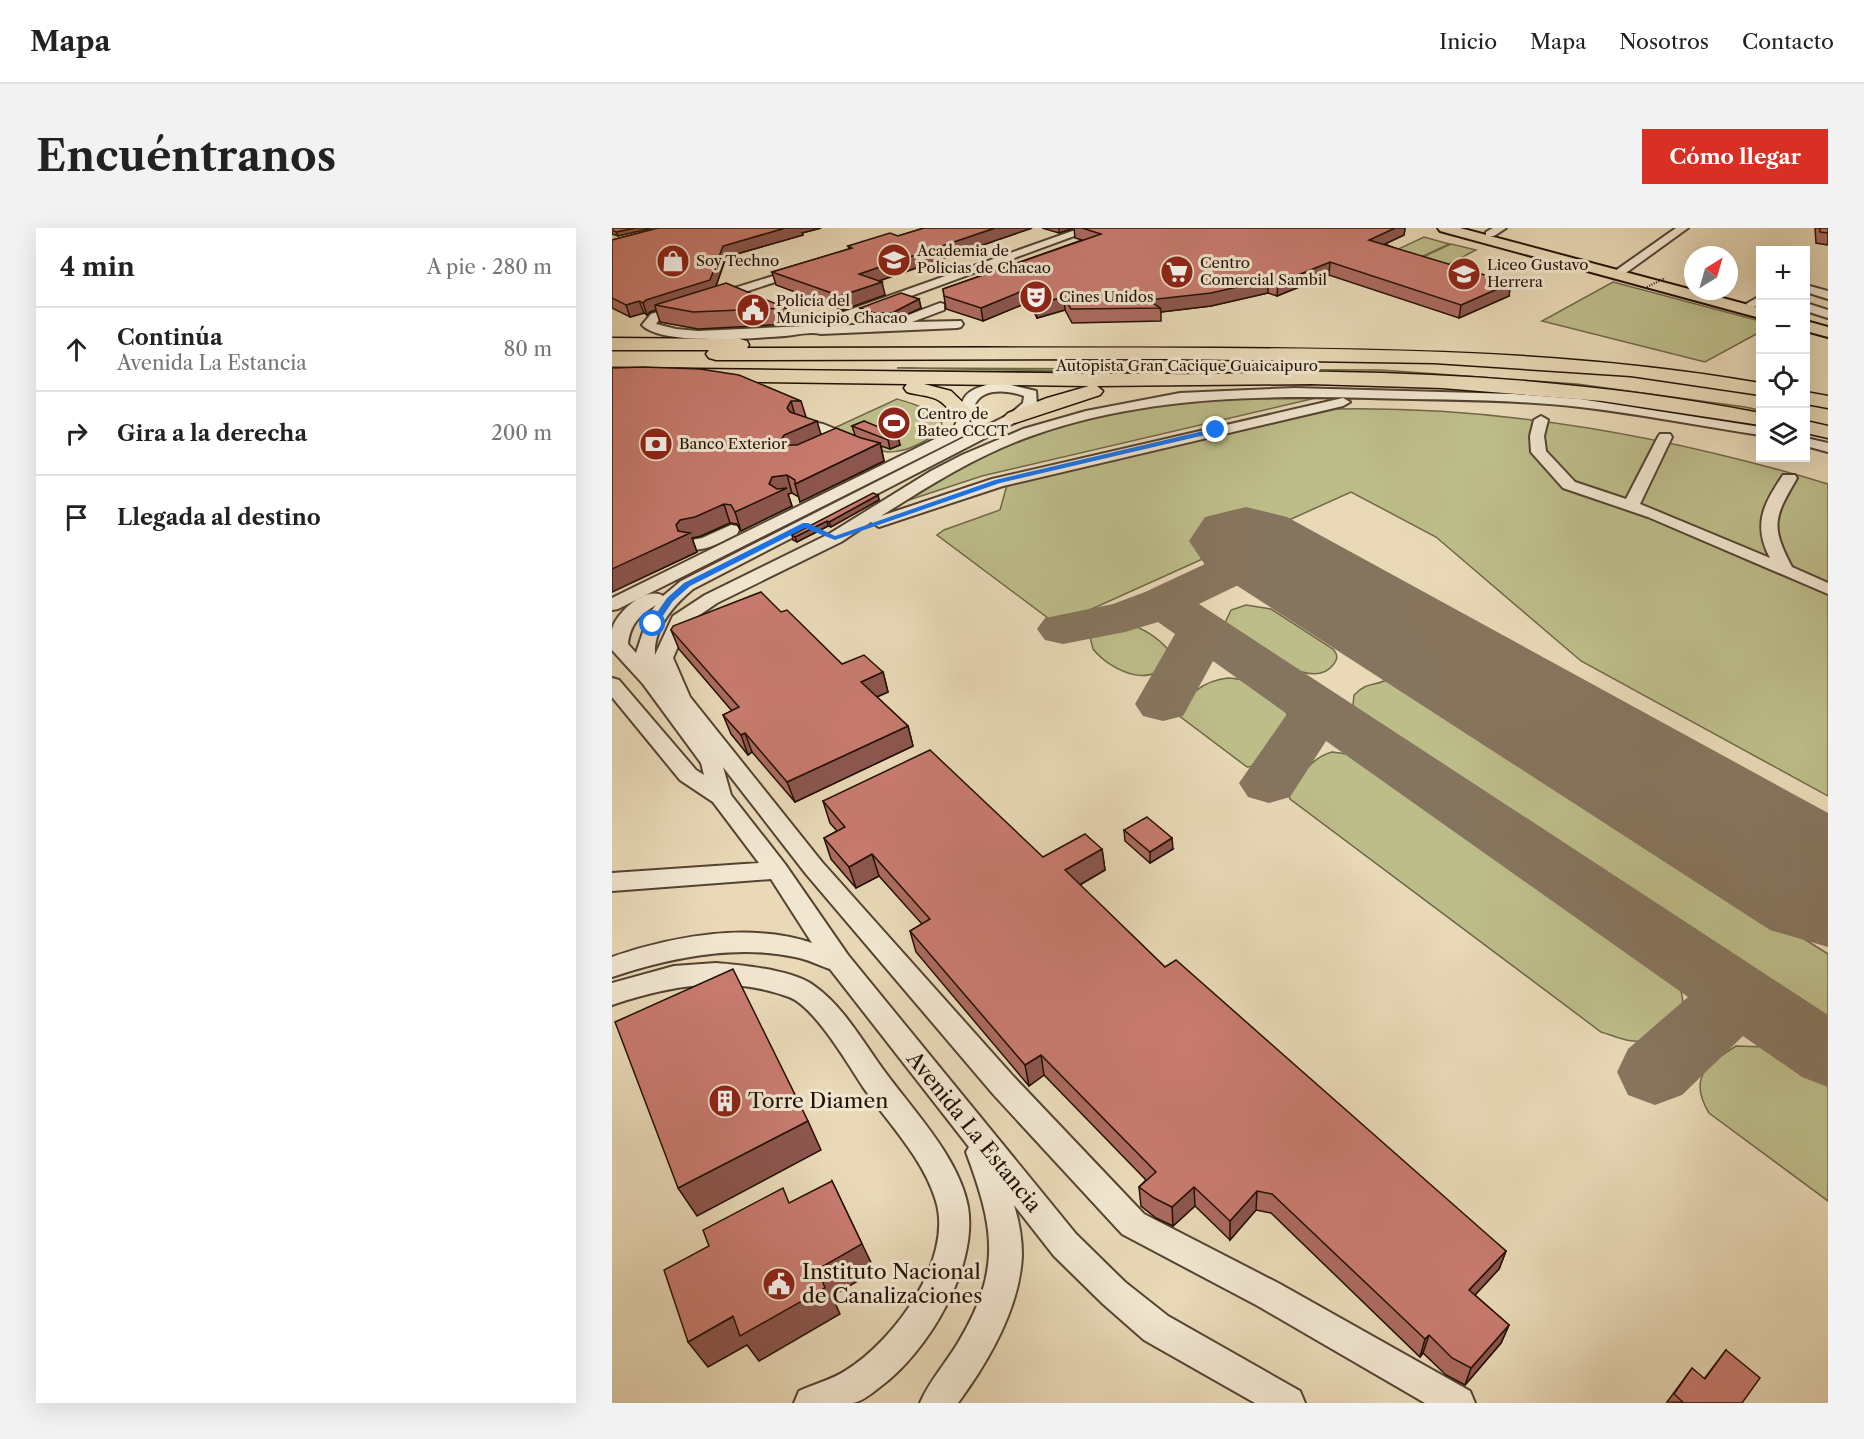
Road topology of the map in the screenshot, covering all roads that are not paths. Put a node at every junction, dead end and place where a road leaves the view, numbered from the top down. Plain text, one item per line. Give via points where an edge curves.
1 (1091, 228) edge
2 (1445, 228) edge
3 (1466, 228) edge
4 (1683, 228) edge
5 (662, 229) edge
6 (1496, 231) edge
7 (612, 239) edge
8 (612, 244) edge
9 (810, 267) edge
10 (1623, 271) junction
11 (1684, 286) edge
12 (1810, 290) edge
13 (1828, 295) edge
14 (1737, 300) edge
15 (1756, 305) edge
16 (1756, 305) edge
17 (940, 307) dead end
18 (1810, 308) edge
19 (1828, 314) edge
20 (836, 318) junction
21 (1810, 320) edge
22 (957, 324) dead end
23 (1828, 325) edge
24 (887, 327) junction
25 (1810, 327) edge
26 (806, 330) junction
27 (1828, 332) edge
28 (612, 335) edge
29 (612, 344) edge
30 (678, 345) junction
31 (612, 354) edge
32 (1164, 354) junction
33 (612, 364) edge
34 (813, 371) junction
35 (612, 374) edge
36 (1217, 379) junction
37 (1719, 381) junction
38 (1756, 383) edge
39 (1756, 388) edge
40 (1810, 388) edge
41 (1828, 391) edge
42 (1382, 394) junction
43 (1810, 399) edge
44 (1828, 402) edge
45 (1756, 405) edge
46 (965, 414) junction
47 (1810, 414) edge
48 (1015, 417) junction
49 (1756, 418) edge
50 (1828, 418) edge
51 (1540, 420) dead end
52 (801, 423) edge
53 (1810, 428) edge
54 (1756, 431) edge
55 (816, 432) edge
56 (1828, 432) edge
57 (1665, 437) dead end
58 (834, 440) junction
59 (1810, 443) edge
60 (1828, 448) edge
61 (870, 452) junction
62 (916, 455) junction
63 (881, 473) junction
64 (1789, 478) dead end
65 (853, 487) junction
66 (840, 507) junction
67 (1631, 507) junction
68 (864, 520) junction
69 (805, 525) junction
70 (835, 538) junction
71 (693, 545) dead end
72 (1784, 568) junction
73 (688, 576) junction
74 (1828, 589) edge
75 (612, 591) edge
76 (612, 605) edge
77 (653, 624) junction
78 (615, 646) edge
79 (652, 682) junction
80 (612, 684) edge
81 (721, 797) junction
82 (777, 870) junction
83 (612, 882) edge
84 (839, 962) junction
85 (612, 967) edge
86 (612, 994) edge
87 (972, 1130) junction
88 (811, 1403) edge
89 (937, 1403) edge
90 (1288, 1403) edge
91 (1458, 1403) edge

1 - 20 street
2 - 10 main road
3 - 6 main road
4 - 10 street
5 - 7 main road
5 - 8 main road
6 - 10 main road
9 - 26 street via 648,322 658,331 714,334
10 - 11 main road
10 - 15 main road
12 - 13 street
14 - 16 main road
17 - 24 street
18 - 19 street
20 - 24 street via 856,325
20 - 26 street
21 - 23 main road
22 - 24 street
24 - 26 street
25 - 27 main road
28 - 30 highway
29 - 30 highway
30 - 32 highway via 887,345
31 - 32 highway, Autopista Gran Cacique Guaicaipuro
32 - 37 highway, Autopista Gran Cacique Guaicaipuro via 1495,360
33 - 34 highway, Autopista Gran Cacique Guaicaipuro
34 - 35 highway
34 - 36 highway
34 - 45 highway, Autopista Gran Cacique Guaicaipuro via 1316,366 1431,369 1609,385
34 - 46 highway via 830,383 926,390 944,395
36 - 48 highway via 1204,384 1092,391
36 - 49 highway via 1438,381 1676,404
37 - 38 highway
37 - 39 highway, Autopista Gran Cacique Guaicaipuro
40 - 41 highway
42 - 54 street via 1580,403
42 - 68 street via 1203,396 1086,415 1028,432 967,458
42 - 70 street via 998,482
43 - 44 highway
46 - 48 street, Avenida La Estancia via 976,394 1011,388 1030,394 1032,400
46 - 62 street, Avenida La Estancia via 964,424 956,434
47 - 50 highway
48 - 66 street, Avenida La Estancia
51 - 67 street via 1539,452 1569,485
52 - 58 street via 819,427
53 - 56 highway
55 - 58 street
57 - 67 street
58 - 61 street
59 - 60 street
61 - 62 street
61 - 63 street via 884,465
62 - 63 street, Avenida La Estancia
63 - 65 street, Avenida La Estancia
64 - 72 street via 1767,517 1771,544
65 - 71 street via 788,500 707,542
65 - 73 street, Avenida La Estancia
66 - 68 street
66 - 69 street, Avenida La Estancia
67 - 72 street
68 - 70 street
69 - 70 street
69 - 73 street, Avenida La Estancia
70 - 91 street via 711,599 681,620 663,658 681,699 814,868 1003,1085 1133,1224 1269,1294
72 - 74 street
73 - 75 street via 653,571
73 - 76 street, Avenida La Estancia
73 - 77 street, Avenida La Estancia
73 - 78 street via 630,613
77 - 78 street
77 - 79 street, Avenida La Estancia via 645,648 646,668
78 - 79 street
79 - 81 street, Avenida La Estancia via 711,762
80 - 81 street, Avenida La Estancia via 688,775
81 - 82 street, Avenida La Estancia
82 - 83 street
82 - 84 street, Avenida La Estancia
84 - 85 street via 796,948 757,944 682,949
84 - 87 street, Avenida La Estancia
86 - 88 street via 643,981 686,973 759,979 804,992 828,1018 931,1158 953,1206 954,1239 944,1276 925,1313 898,1348 858,1382
87 - 89 street via 996,1194 1006,1255 1001,1281 980,1335 967,1362
87 - 90 street, Avenida La Estancia via 1065,1245 1114,1293 1156,1328

